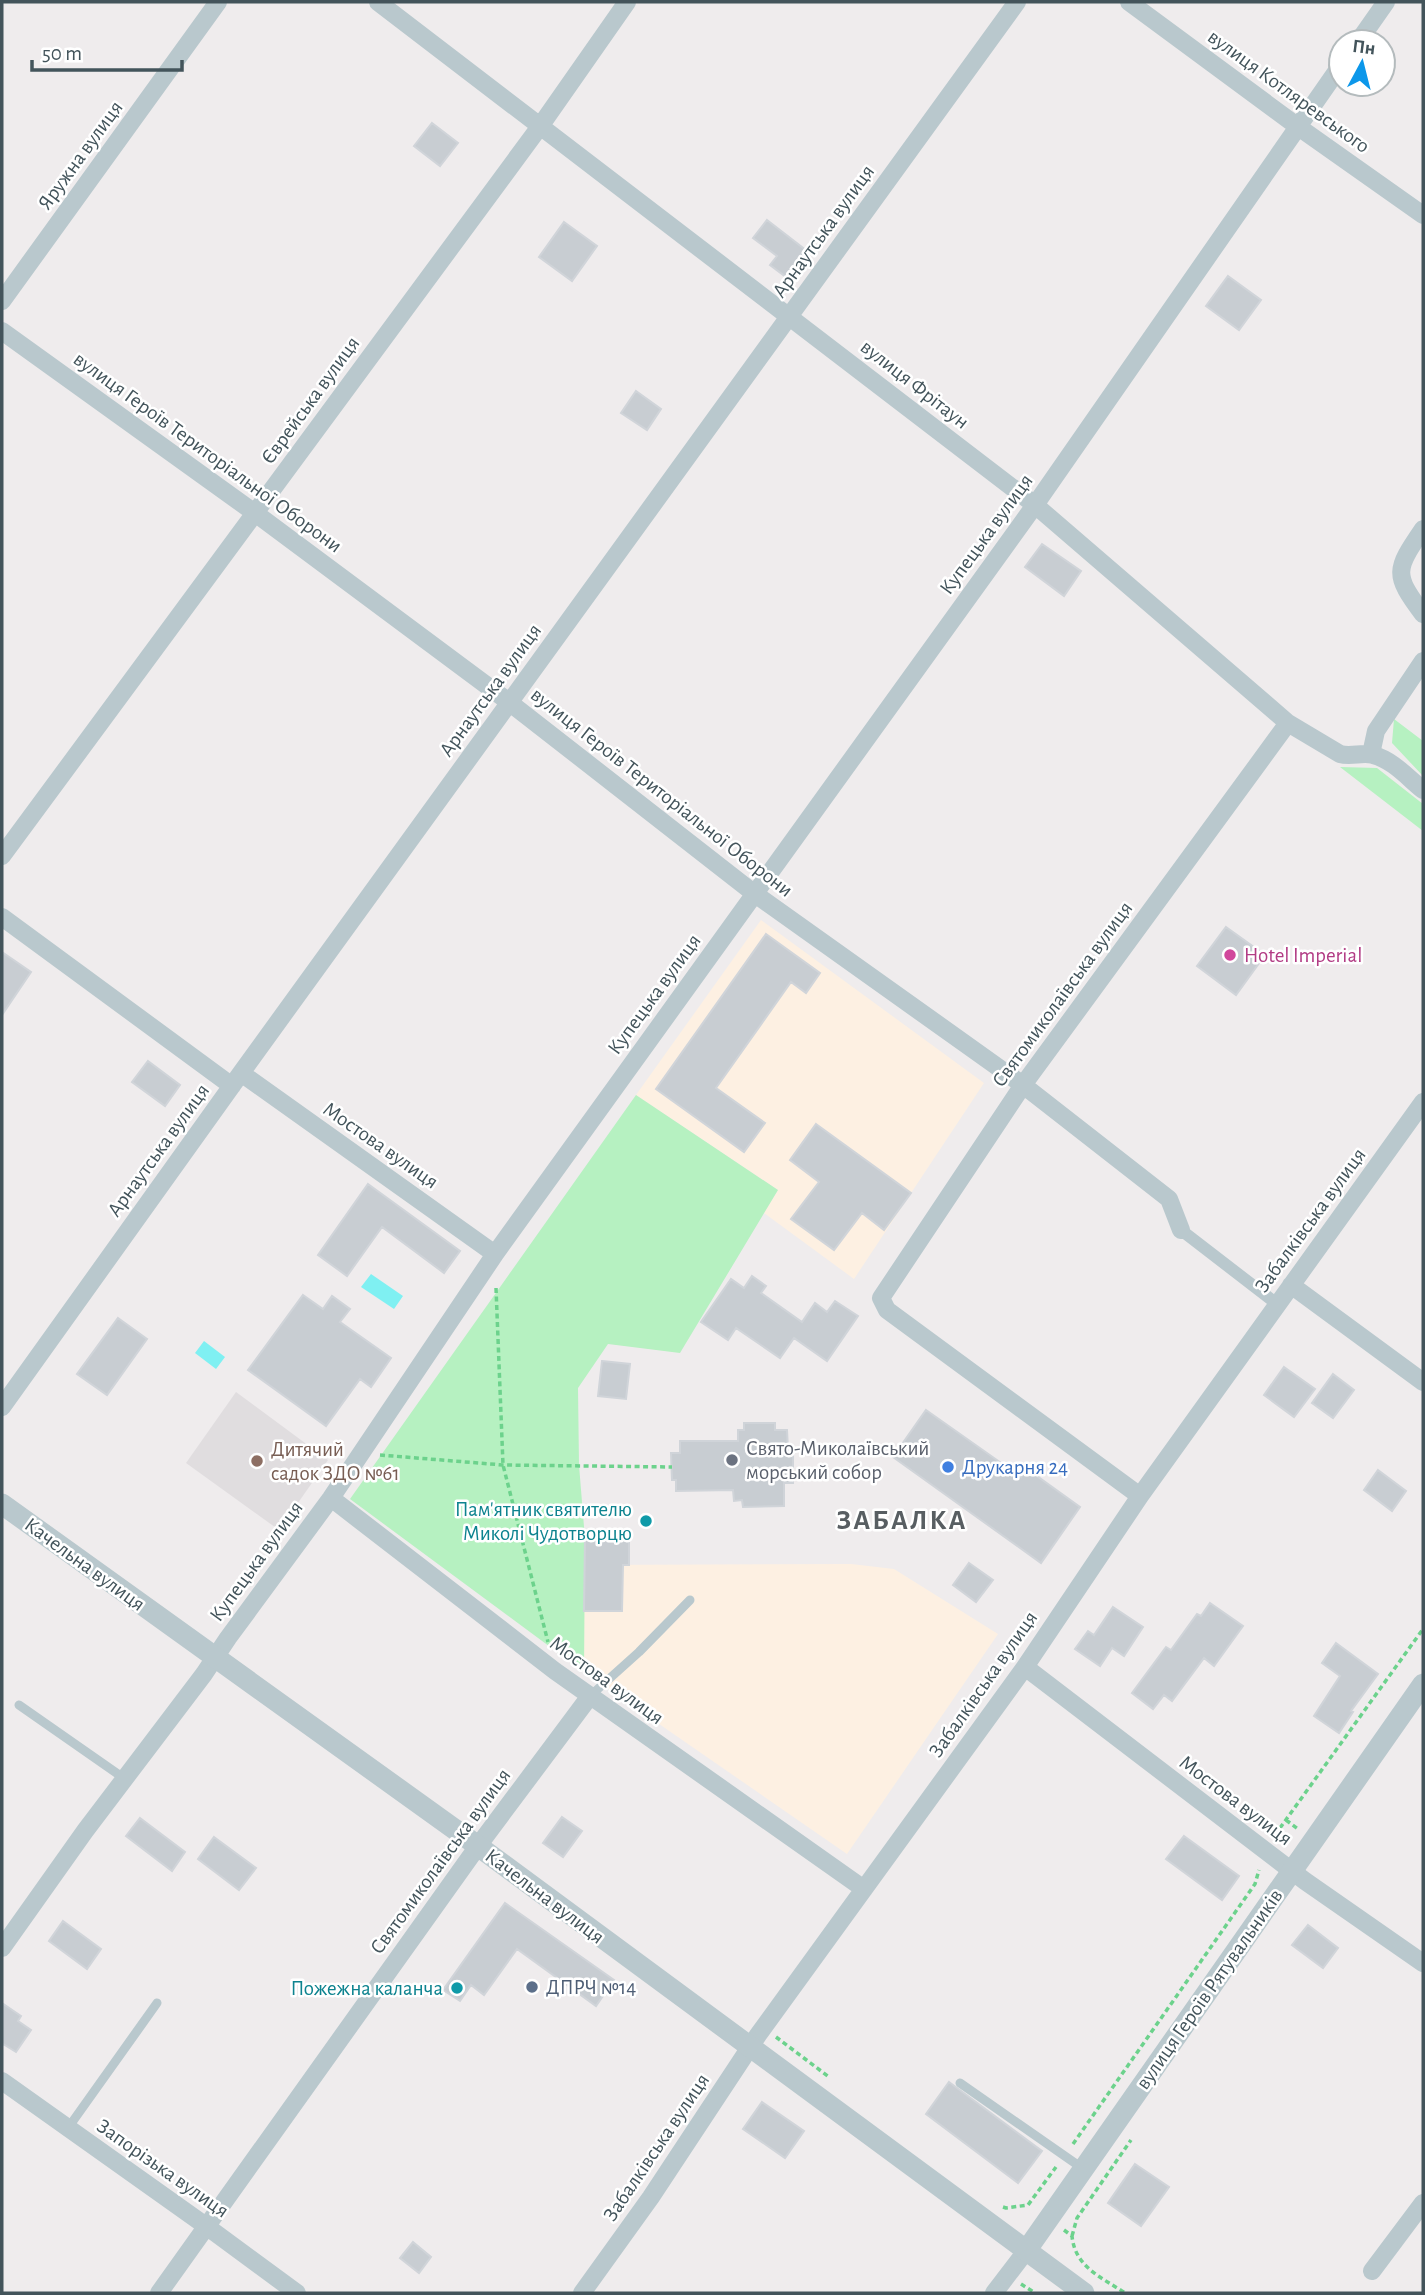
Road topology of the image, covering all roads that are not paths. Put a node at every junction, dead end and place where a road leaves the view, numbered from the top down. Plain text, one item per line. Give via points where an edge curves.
1 (218, 2) edge
2 (378, 2) edge
3 (627, 2) edge
4 (1017, 2) edge
5 (1129, 2) edge
6 (1387, 2) edge
7 (1368, 28) edge
8 (1327, 84) edge
9 (541, 125) junction
10 (1297, 126) junction
11 (1423, 215) edge
12 (2, 301) edge
13 (790, 316) junction
14 (2, 331) edge
15 (1035, 505) junction
16 (255, 513) junction
17 (1423, 530) edge
18 (1423, 614) edge
19 (1423, 661) edge
20 (509, 702) junction
21 (1288, 723) junction
22 (1371, 754) junction
23 (1423, 790) edge
24 (2, 856) edge
25 (755, 894) junction
26 (2, 917) edge
27 (236, 1080) junction
28 (1023, 1086) junction
29 (1423, 1102) edge
30 (1181, 1230) joint
31 (495, 1254) junction
32 (1291, 1285) junction
33 (1277, 1304) junction
34 (1423, 1382) edge
35 (2, 1407) edge
36 (1140, 1496) junction
37 (331, 1498) junction
38 (2, 1504) edge
39 (690, 1600) dead end
40 (215, 1657) junction
41 (1025, 1667) junction
42 (1423, 1684) edge
43 (590, 1696) junction
44 (19, 1705) dead end
45 (125, 1779) junction
46 (478, 1846) junction
47 (1291, 1871) junction
48 (864, 1889) junction
49 (2, 1948) edge
50 (1423, 1964) edge
51 (157, 2003) dead end
52 (750, 2048) junction
53 (2, 2081) edge
54 (960, 2083) dead end
55 (68, 2128) junction
56 (1084, 2169) junction
57 (1423, 2203) edge
58 (206, 2226) junction
59 (1026, 2251) junction
60 (1371, 2270) dead end
61 (159, 2293) edge
62 (297, 2293) edge
63 (582, 2293) edge
64 (994, 2293) edge
65 (1084, 2293) edge

1 - 12 street, Яружна вулиця
2 - 9 street, вулиця Фрітаун
3 - 9 street, Єврейська вулиця
4 - 13 street, Арнаутська вулиця
5 - 10 street, вулиця Котляревського
6 - 7 street
8 - 10 street, Купецька вулиця
9 - 13 street, вулиця Фрітаун
9 - 16 street, Єврейська вулиця
10 - 11 street, вулиця Котляревського
10 - 15 street, Купецька вулиця
13 - 15 street, вулиця Фрітаун
13 - 20 street, Арнаутська вулиця
14 - 16 street, вулиця Героїв Територіальної Оборони
15 - 21 street, вулиця Фрітаун
15 - 25 street, Купецька вулиця
16 - 20 street, вулиця Героїв Територіальної Оборони
16 - 24 street, Єврейська вулиця
17 - 18 street via 1402,562 1401,573 1403,585
19 - 22 street via 1376,731
20 - 25 street, вулиця Героїв Територіальної Оборони
20 - 27 street, Арнаутська вулиця
21 - 22 street, вулиця Фрітаун via 1340,754
21 - 28 street, Святомиколаївська вулиця
22 - 23 street, вулиця Фрітаун
25 - 28 street, вулиця Героїв Територіальної Оборони
25 - 31 street, Купецька вулиця
26 - 27 street, Мостова вулиця
27 - 31 street, Мостова вулиця
27 - 35 street, Арнаутська вулиця
28 - 30 street, вулиця Героїв Територіальної Оборони via 1169,1199
28 - 36 street, Святомиколаївська вулиця via 881,1298 887,1310
29 - 32 street, Забалківська вулиця
30 - 33 street, вулиця Героїв Територіальної Оборони
31 - 37 street, Купецька вулиця
32 - 33 street, Забалківська вулиця
32 - 34 street
33 - 36 street, Забалківська вулиця
36 - 41 street, Забалківська вулиця
37 - 40 street, Купецька вулиця
37 - 43 street, Мостова вулиця
38 - 40 street, Качельна вулиця
39 - 43 lane
40 - 45 street, Купецька вулиця
40 - 46 street, Качельна вулиця
41 - 47 street, Мостова вулиця
41 - 48 street, Забалківська вулиця
42 - 47 street, вулиця Героїв Рятувальників
43 - 46 street, Святомиколаївська вулиця
43 - 48 street, Мостова вулиця
44 - 45 lane
45 - 49 street, Купецька вулиця
46 - 52 street, Качельна вулиця
46 - 58 street, Святомиколаївська вулиця
47 - 50 street, Мостова вулиця
47 - 56 street, вулиця Героїв Рятувальників
48 - 52 street, Забалківська вулиця
51 - 55 lane
52 - 59 street, Качельна вулиця
52 - 63 street, Забалківська вулиця
53 - 55 street, Запорізька вулиця
54 - 56 lane
55 - 58 street, Запорізька вулиця
56 - 59 street, вулиця Героїв Рятувальників
57 - 60 street
58 - 61 street, Святомиколаївська вулиця
58 - 62 street, Запорізька вулиця
59 - 64 street, вулиця Героїв Рятувальників
59 - 65 street, Качельна вулиця

